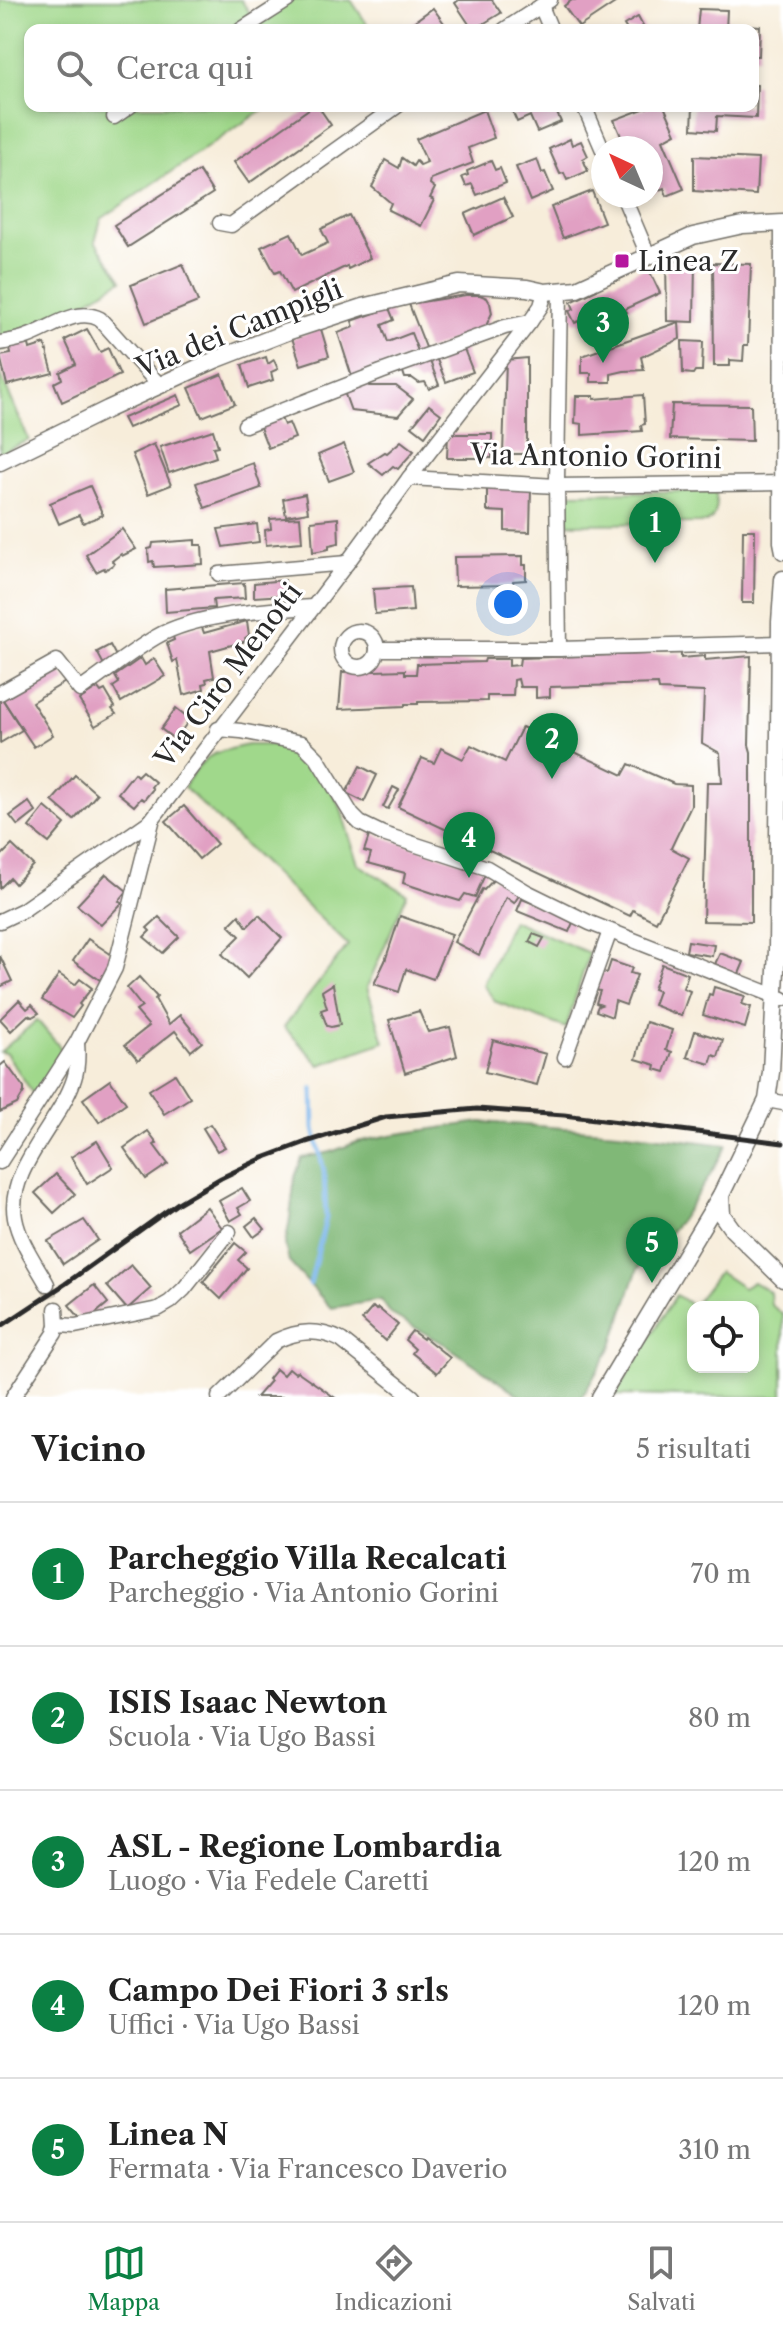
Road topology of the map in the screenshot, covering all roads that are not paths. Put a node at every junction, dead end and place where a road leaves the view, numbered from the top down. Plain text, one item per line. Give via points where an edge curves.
1 (288, 0) edge
2 (546, 3) edge
3 (250, 24) edge
4 (513, 24) edge
5 (550, 24) edge
6 (121, 112) edge
7 (389, 112) edge
8 (587, 112) edge
9 (114, 117) dead end
10 (597, 136) edge
11 (628, 208) edge
12 (220, 223) dead end
13 (783, 223) edge
14 (648, 255) junction
15 (553, 292) junction
16 (530, 322) junction
17 (0, 343) edge
18 (160, 386) junction
19 (245, 425) dead end
20 (0, 462) edge
21 (409, 478) junction
22 (782, 483) edge
23 (557, 486) junction
24 (783, 552) edge
25 (347, 563) junction
26 (219, 574) dead end
27 (783, 579) edge
28 (312, 607) junction
29 (780, 643) junction
30 (377, 649) dead end
31 (559, 649) junction
32 (0, 693) edge
33 (218, 729) junction
34 (152, 820) junction
35 (0, 921) edge
36 (610, 931) junction
37 (779, 997) edge
38 (77, 1042) junction
39 (565, 1057) dead end
40 (775, 1102) edge
41 (0, 1162) edge
42 (721, 1195) junction
43 (229, 1232) dead end
44 (783, 1279) edge
45 (47, 1284) tunnel mouth
46 (56, 1309) tunnel mouth
47 (57, 1325) junction
48 (13, 1397) edge
49 (219, 1397) edge
50 (413, 1397) edge
51 (600, 1397) edge

1 - 3 street
2 - 4 street
2 - 5 street
6 - 9 street
7 - 12 street via 231,225
8 - 10 street
11 - 14 street
13 - 14 street, Via dei Campigli via 716,229
13 - 22 street
14 - 15 street, Via dei Campigli via 577,289
15 - 16 street, Via Ciro Menotti
15 - 18 street, Via dei Campigli via 442,287 287,332
15 - 23 street
16 - 19 street
16 - 21 street, Via Ciro Menotti
17 - 18 street via 77,315 92,315
18 - 20 street, Via dei Campigli
21 - 23 street, Via Antonio Gorini
21 - 25 street, Via Ciro Menotti
22 - 23 street, Via Antonio Gorini
22 - 24 street
23 - 31 street
25 - 26 street, Via Ciro Menotti
25 - 28 street, Via Ciro Menotti
27 - 29 street
28 - 32 street via 181,626 157,636 80,690 57,661
28 - 33 street, Via Ciro Menotti
29 - 31 street
29 - 37 street
30 - 31 street
33 - 34 street, Via Ciro Menotti
33 - 36 street via 302,743 360,823 487,868
34 - 35 street, Via Ciro Menotti
34 - 38 street, Via Ciro Menotti via 115,968
36 - 37 street
36 - 39 street
37 - 40 street
38 - 41 street, Via Ciro Menotti
38 - 45 street via 74,1080 14,1197 19,1231
40 - 42 street
42 - 44 street via 722,1215 732,1229
42 - 51 street
43 - 47 street via 184,1289 158,1309
46 - 47 street
47 - 48 street
49 - 50 street via 276,1341 309,1331 341,1340

